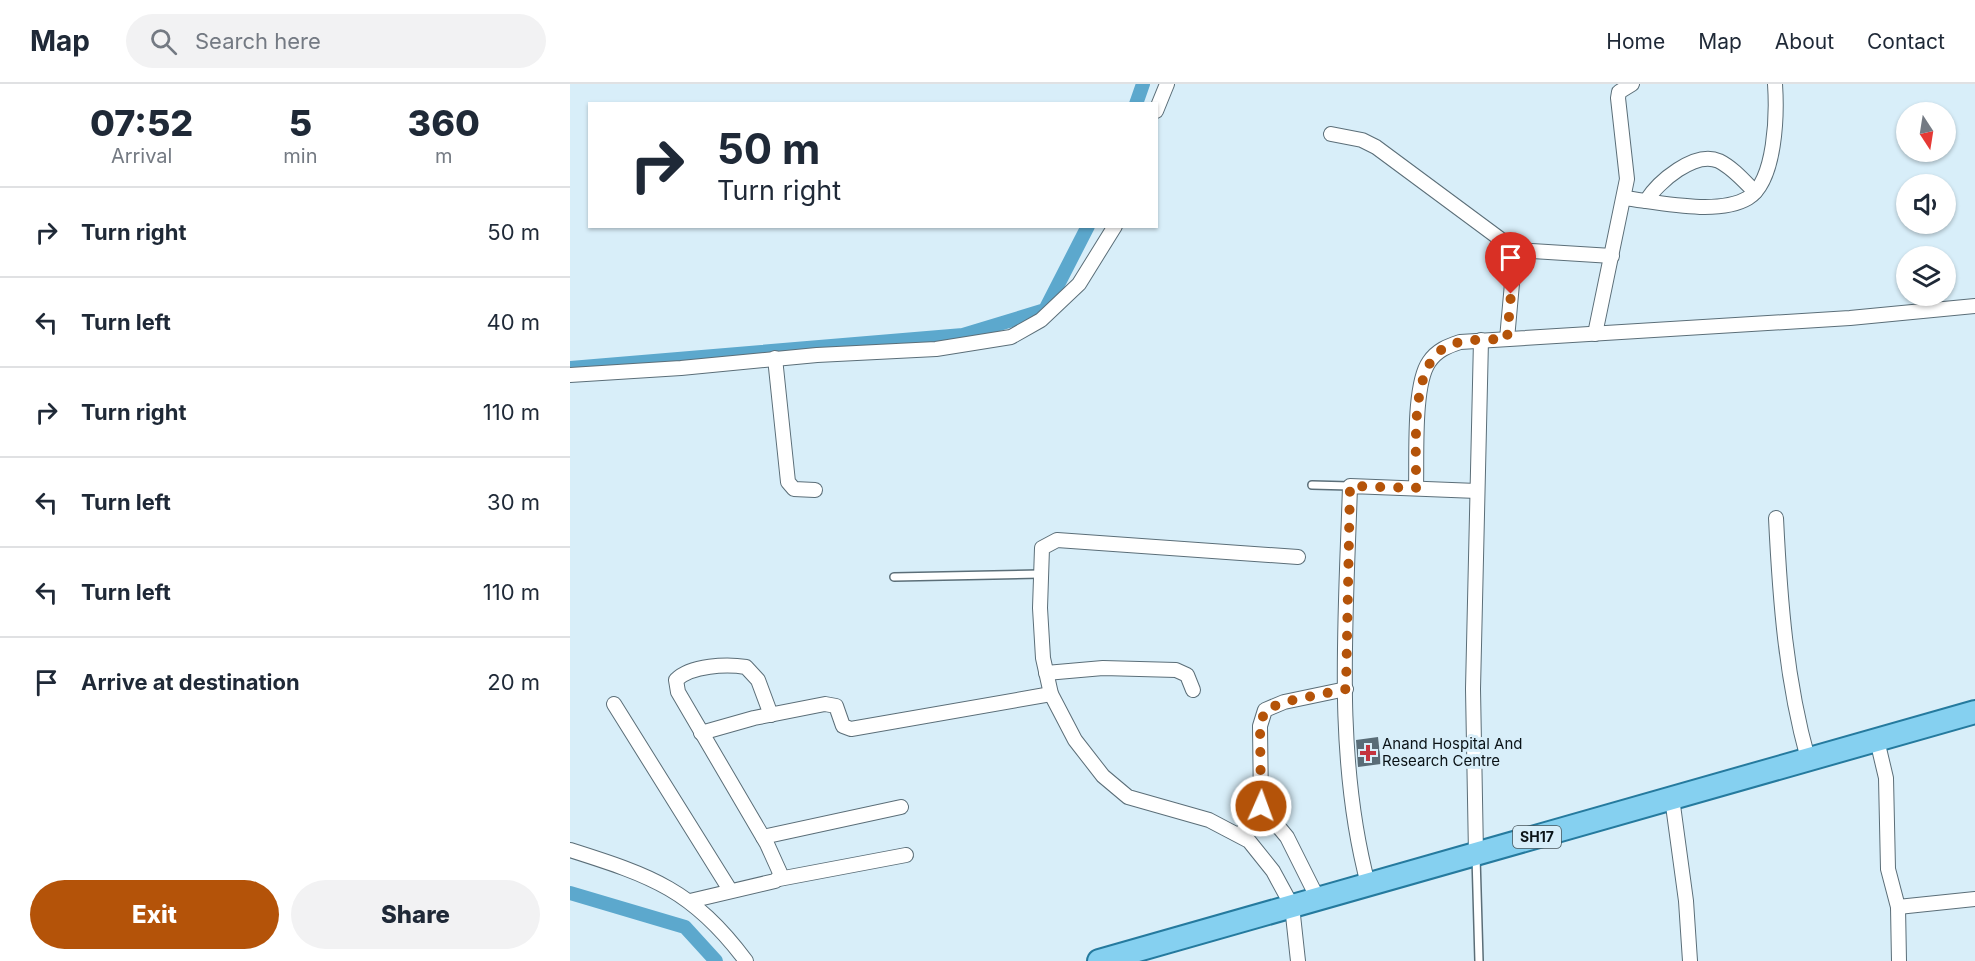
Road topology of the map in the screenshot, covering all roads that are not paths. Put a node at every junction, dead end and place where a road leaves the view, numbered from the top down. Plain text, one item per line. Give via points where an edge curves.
1 (1167, 84) edge
2 (1632, 84) edge
3 (1775, 84) edge
4 (1158, 106) edge
5 (1331, 134) dead end
6 (1755, 192) junction
7 (1624, 198) junction
8 (1646, 201) junction
9 (1114, 228) edge
10 (1515, 250) junction
11 (1612, 256) junction
12 (1975, 306) edge
13 (1595, 334) junction
14 (1507, 339) junction
15 (1481, 340) junction
16 (775, 358) junction
17 (570, 375) edge
18 (1312, 485) dead end
19 (1350, 486) junction
20 (1416, 488) junction
21 (815, 490) dead end
22 (1477, 491) junction
23 (1776, 518) dead end
24 (1298, 556) dead end
25 (1040, 574) junction
26 (894, 577) dead end
27 (1046, 673) junction
28 (1346, 689) junction
29 (1193, 690) dead end
30 (1051, 694) junction
31 (614, 704) dead end
32 (1975, 712) edge
33 (771, 715) junction
34 (701, 733) junction
35 (1877, 740) junction
36 (1808, 759) junction
37 (1672, 798) junction
38 (1261, 806) junction
39 (902, 807) dead end
40 (1240, 835) junction
41 (763, 837) junction
42 (570, 850) edge
43 (1476, 854) junction
44 (906, 855) dead end
45 (779, 879) junction
46 (1368, 885) junction
47 (730, 890) junction
48 (1318, 899) junction
49 (1975, 899) edge
50 (690, 901) junction
51 (1292, 906) junction
52 (1898, 907) junction
53 (746, 961) edge
54 (1099, 961) edge
55 (1298, 961) edge
56 (1479, 961) edge
57 (1690, 961) edge
58 (1899, 961) edge

1 - 4 street
2 - 7 street via 1619,92 1618,98 1626,161
3 - 6 street via 1771,150
5 - 10 street via 1376,147
6 - 8 street via 1731,204 1698,206
6 - 8 street via 1724,164 1708,159 1672,172 1654,187
7 - 8 street
7 - 11 street
9 - 16 street via 1079,284 1041,320 1011,337 936,349
10 - 11 street
10 - 14 street
11 - 13 street
12 - 13 street
13 - 14 street
14 - 15 street
15 - 20 street via 1443,349 1424,372
15 - 22 street
16 - 17 street
16 - 21 street via 788,482 794,489
18 - 19 lane
19 - 20 street
19 - 28 street
20 - 22 street
22 - 43 street via 1473,689
23 - 36 street via 1792,696
24 - 25 street via 1069,539 1042,548
25 - 26 lane
25 - 27 street
27 - 29 street via 1103,668 1176,670 1188,675
27 - 30 street
28 - 38 street via 1265,710 1260,726
28 - 46 street via 1352,810
30 - 33 street via 851,729 843,726 834,704
30 - 40 street via 1075,740 1115,788 1128,797 1209,820
31 - 47 street
32 - 35 main road, SH17
33 - 34 street
33 - 34 street via 758,680 746,667 722,666 685,673 676,680 676,688
34 - 41 street
35 - 36 main road, SH17
35 - 52 street via 1886,778 1888,869
36 - 37 main road, SH17
37 - 43 main road, SH17
37 - 57 street
38 - 40 street
38 - 48 street via 1287,837
39 - 41 street
40 - 51 street via 1260,852
41 - 45 street via 780,870
42 - 50 street via 644,875
43 - 46 main road, SH17
43 - 56 lane
44 - 45 street
45 - 47 street
46 - 48 main road, SH17
47 - 50 street
48 - 51 main road, SH17
49 - 52 street
50 - 53 street
51 - 54 main road, SH17
51 - 55 street
52 - 58 street

